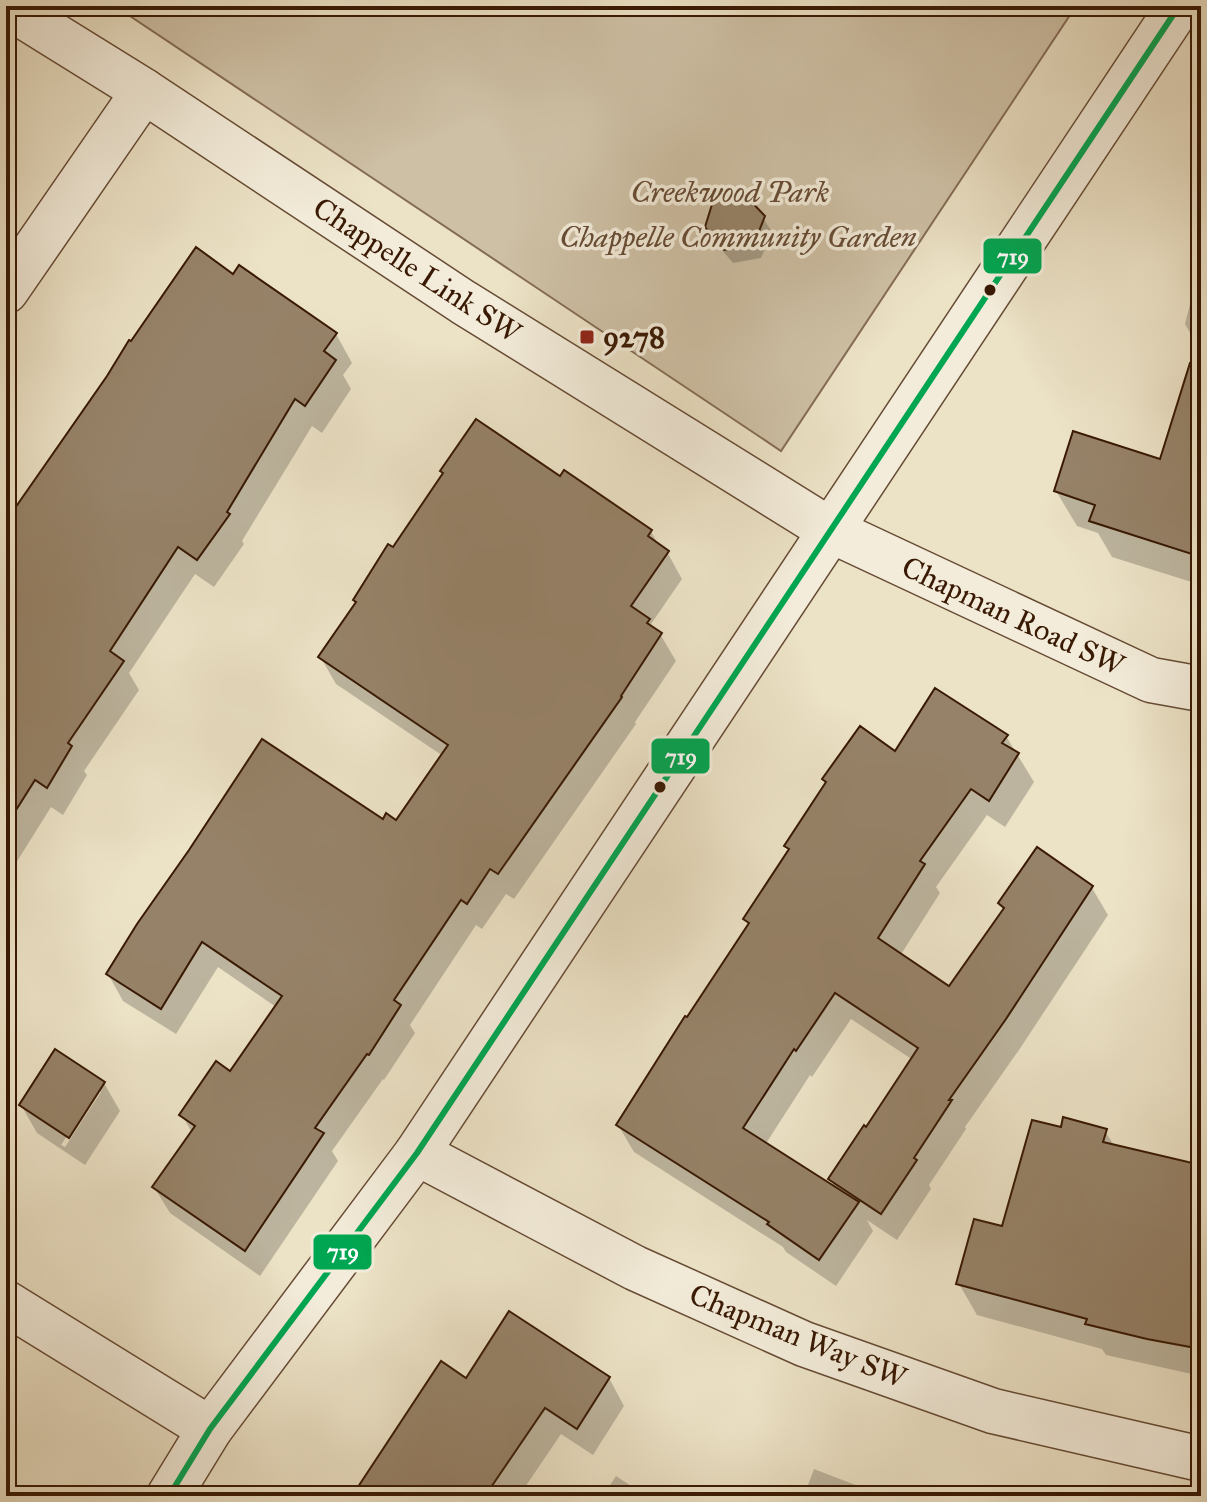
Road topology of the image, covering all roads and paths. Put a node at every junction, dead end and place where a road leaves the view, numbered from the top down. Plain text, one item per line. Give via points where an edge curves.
1 (7, 6) edge
2 (1179, 6) edge
3 (144, 91) junction
4 (6, 291) edge
5 (830, 530) junction
6 (1201, 689) edge
7 (417, 1153) junction
8 (6, 1303) edge
9 (210, 1429) junction
10 (1201, 1459) edge
11 (169, 1496) edge

1 - 3 street, Chappelle Link SW
2 - 5 street
3 - 4 street
3 - 5 street, Chappelle Link SW via 463,302
5 - 6 street, Chapman Road SW via 1151,680
5 - 7 street
7 - 9 street
7 - 10 street, Chapman Way SW via 635,1268 804,1344 993,1411
8 - 9 street
9 - 11 street

